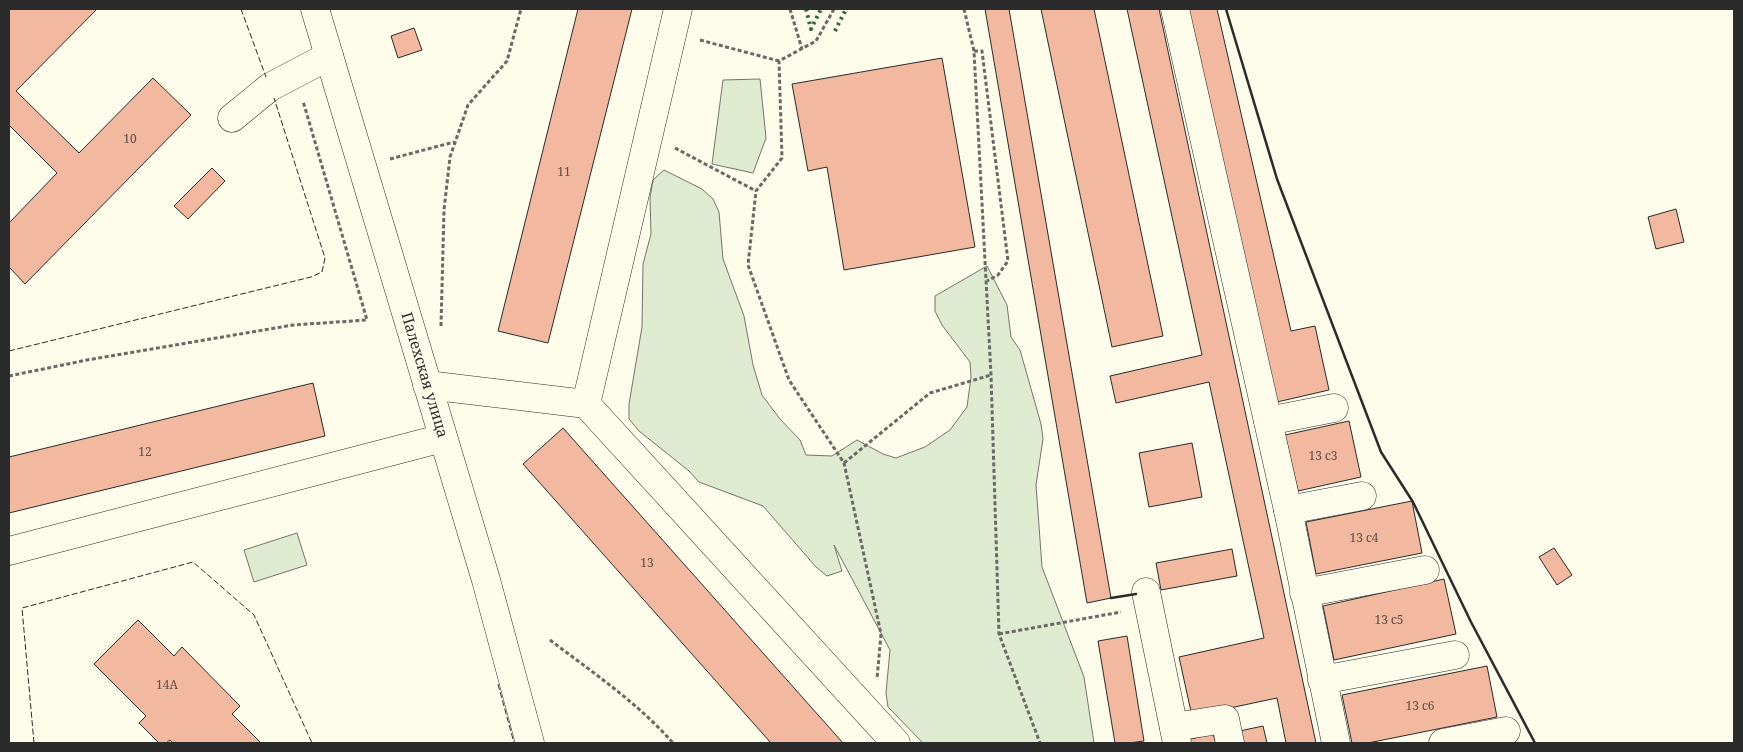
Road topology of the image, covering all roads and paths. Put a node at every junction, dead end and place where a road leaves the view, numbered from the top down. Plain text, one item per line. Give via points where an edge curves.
1 (315, 9) edge
2 (521, 9) edge
3 (790, 9) edge
4 (834, 9) edge
5 (964, 9) edge
6 (1175, 9) edge
7 (676, 21) edge
8 (802, 49) junction
9 (974, 51) junction
10 (329, 56) junction
11 (780, 61) junction
12 (295, 74) junction
13 (232, 118) dead end
14 (649, 134) junction
15 (455, 142) junction
16 (386, 160) dead end
17 (756, 191) junction
18 (987, 281) junction
19 (441, 329) dead end
20 (991, 375) junction
21 (9, 376) edge
22 (428, 385) junction
23 (586, 404) junction
24 (1334, 408) dead end
25 (1268, 421) junction
26 (443, 438) junction
27 (844, 463) junction
28 (1362, 496) dead end
29 (1288, 510) junction
30 (9, 550) edge
31 (1425, 570) dead end
32 (1304, 593) junction
33 (1148, 599) joint
34 (999, 634) junction
35 (550, 640) dead end
36 (1455, 655) dead end
37 (1322, 680) junction
38 (874, 719) junction
39 (1506, 731) dead end
40 (1176, 735) edge
41 (530, 743) edge
42 (673, 743) edge
43 (896, 743) edge
44 (1040, 743) edge
45 (1230, 743) edge
46 (1336, 743) edge
47 (1443, 743) edge

1 - 10 street, Палехская улица
2 - 15 path via 507,60 468,104
3 - 8 path
4 - 8 path via 816,41
5 - 9 path
6 - 25 street
7 - 11 path
7 - 14 street
8 - 11 path
9 - 18 path
9 - 18 path via 982,51 1008,261 998,275
10 - 12 street
10 - 22 street, Палехская улица
11 - 17 path via 782,158
12 - 13 street via 270,87
12 - 21 path via 368,320 293,325
14 - 17 path
14 - 23 street
15 - 16 path
15 - 19 path via 450,157 444,210
17 - 27 path via 748,265 788,380
18 - 20 path
20 - 27 path via 930,393
20 - 34 path
22 - 23 street
22 - 26 street, Палехская улица
23 - 38 street
24 - 25 street
25 - 29 street
26 - 30 street
26 - 41 street, Палехская улица
27 - 38 path via 881,634
28 - 29 street
29 - 32 street
31 - 32 street
32 - 37 street
33 - 34 path
33 - 40 street
34 - 44 path
35 - 42 path via 638,709
36 - 37 street
37 - 46 street
38 - 43 street
39 - 47 street
40 - 45 street via 1225,719

